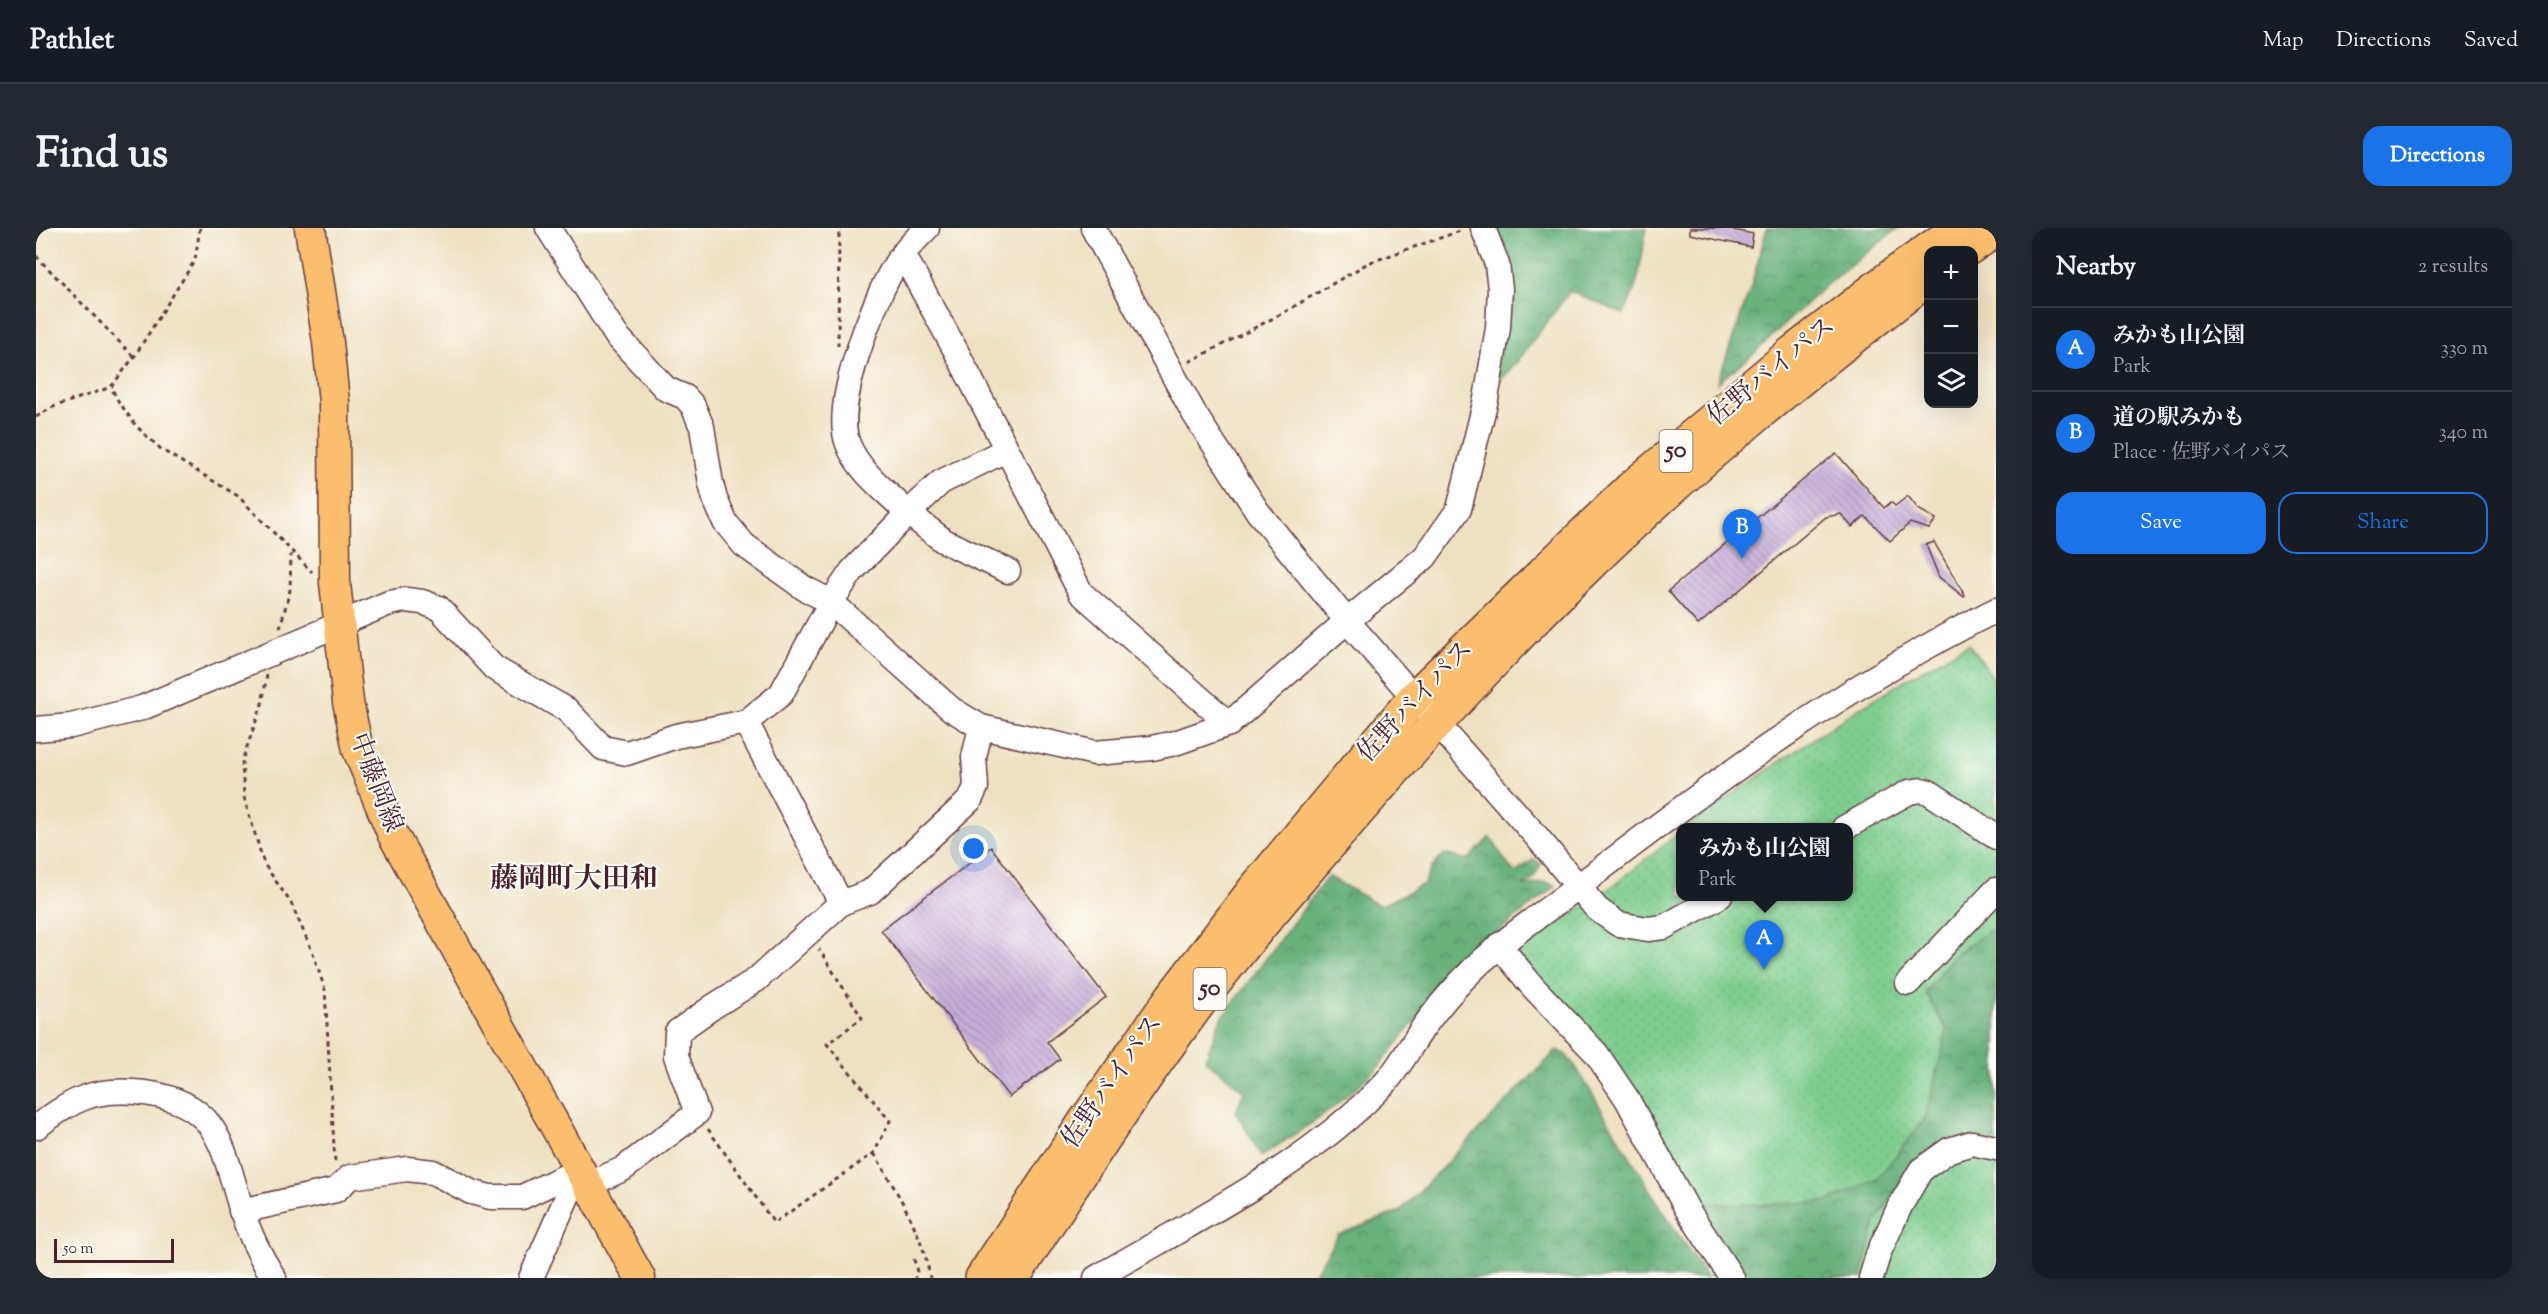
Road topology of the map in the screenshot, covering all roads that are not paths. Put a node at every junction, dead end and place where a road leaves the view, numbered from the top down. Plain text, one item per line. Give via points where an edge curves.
1 (310, 228) edge
2 (548, 228) edge
3 (927, 228) edge
4 (1093, 228) edge
5 (1483, 228) edge
6 (1959, 228) edge
7 (1996, 230) edge
8 (1972, 246) edge
9 (903, 254) junction
10 (1924, 283) edge
11 (1006, 450) junction
12 (908, 513) junction
13 (1008, 571) dead end
14 (831, 602) junction
15 (1996, 610) edge
16 (1347, 621) junction
17 (339, 624) junction
18 (1414, 698) junction
19 (746, 722) junction
20 (1436, 722) junction
21 (1229, 724) junction
22 (981, 727) junction
23 (36, 729) edge
24 (1853, 823) edge
25 (1996, 837) edge
26 (1578, 886) junction
27 (1996, 890) edge
28 (1713, 901) edge
29 (841, 903) junction
30 (1499, 945) junction
31 (1908, 983) dead end
32 (36, 1127) edge
33 (1996, 1148) edge
34 (583, 1178) junction
35 (242, 1211) junction
36 (274, 1278) edge
37 (531, 1278) edge
38 (640, 1278) edge
39 (982, 1278) edge
40 (1013, 1278) edge
41 (1096, 1278) edge
42 (1732, 1278) edge
43 (1871, 1278) edge

1 - 17 main road, 中藤岡線 via 334,402 335,583
2 - 14 street via 615,335 666,389 685,397 693,406 702,427 711,484 725,522 744,545 774,568
3 - 9 street
4 - 16 street via 1222,459 1258,512
5 - 16 street via 1497,264 1498,328 1486,399 1459,509 1425,557
6 - 18 highway, 佐野バイパス / 50 via 1793,352 1631,488
7 - 8 highway
9 - 11 street
9 - 12 street via 891,272 862,342 846,392 843,418 847,443 858,465
10 - 20 highway, 佐野バイパス / 50 via 1808,372 1658,502 1558,596
11 - 12 street via 941,482
11 - 21 street via 1082,593
12 - 13 street via 944,541
12 - 14 street via 852,572
14 - 19 street via 782,694
14 - 22 street via 951,709
15 - 26 street via 1880,672 1667,817
16 - 18 street
16 - 21 street
17 - 19 street via 406,600 439,608 494,668 567,710 603,748 627,753 676,736
17 - 23 street via 142,708 71,726
17 - 34 main road, 中藤岡線 via 350,712 372,788 393,835
18 - 20 street
18 - 39 highway, 佐野バイパス / 50 via 1253,891 1172,997
19 - 29 street
20 - 26 street
20 - 40 highway, 佐野バイパス / 50 via 1275,908 1195,1008 1104,1135
21 - 22 street via 1160,747 1095,753
22 - 29 street via 974,757 976,788 970,800 870,892
24 - 25 street via 1909,792 1921,790
26 - 28 street via 1607,917 1631,928 1664,927
26 - 30 street
27 - 31 street
29 - 34 street via 756,980 678,1032 676,1056 696,1113 623,1169
30 - 41 street via 1466,975 1425,1025 1388,1080 1317,1144 1259,1185
30 - 42 street via 1596,1053
32 - 35 street via 83,1096 118,1090 164,1096 184,1103 203,1116 223,1144
33 - 43 street via 1972,1143 1949,1150 1921,1170 1900,1206
34 - 35 street via 522,1197 490,1197 471,1192 433,1172 407,1169 350,1177 336,1190
34 - 37 street
34 - 38 main road, 中藤岡線
35 - 36 street

